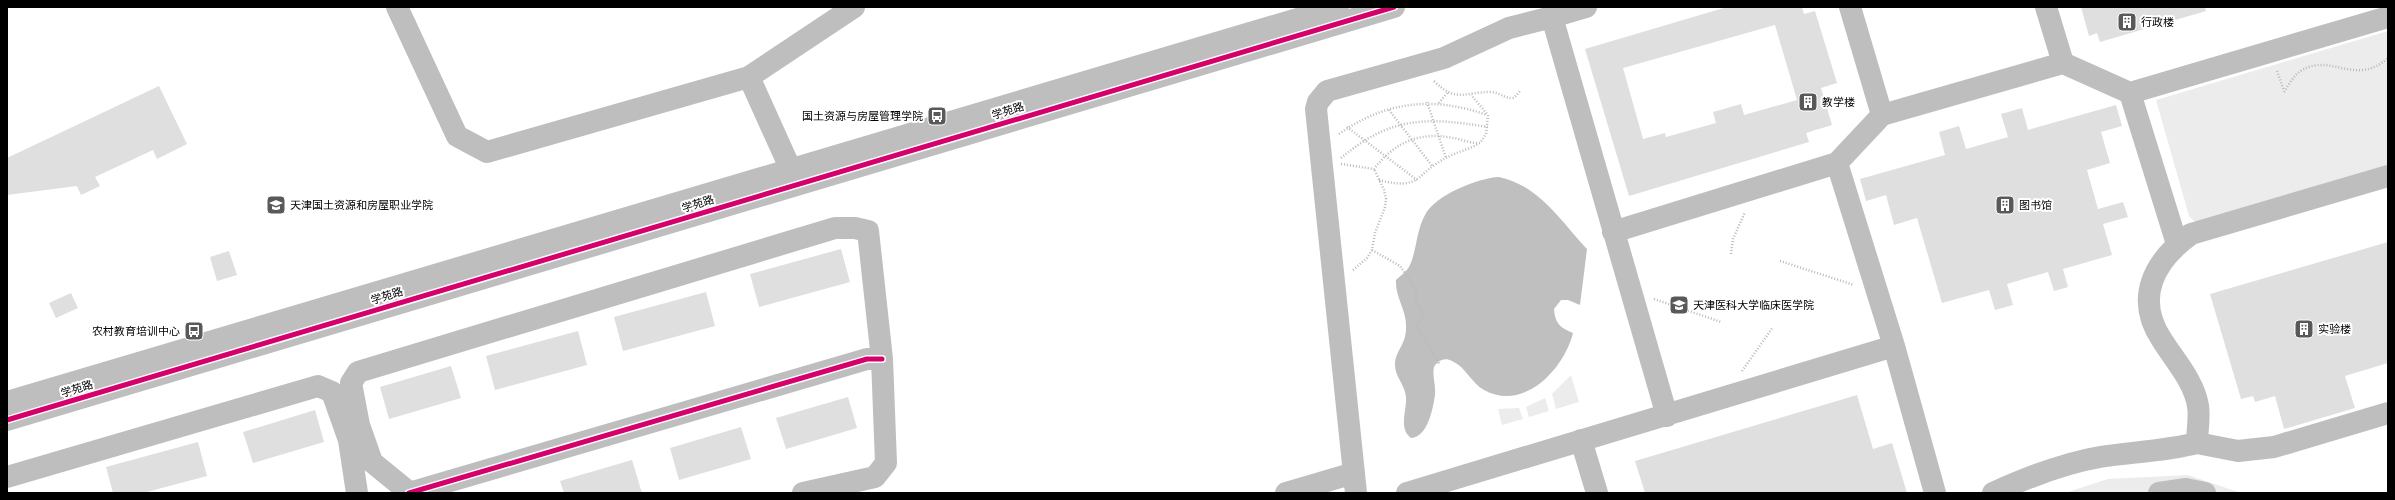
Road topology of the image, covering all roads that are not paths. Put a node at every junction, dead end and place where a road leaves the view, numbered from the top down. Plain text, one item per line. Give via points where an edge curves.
1 (397, 7) edge
2 (854, 7) edge
3 (1338, 7) edge
4 (1394, 7) edge
5 (1586, 7) edge
6 (1850, 7) edge
7 (2046, 7) edge
8 (1552, 17) junction
9 (2388, 17) edge
10 (2063, 62) junction
11 (749, 77) junction
12 (2130, 93) junction
13 (1882, 115) junction
14 (1837, 162) junction
15 (791, 170) junction
16 (2388, 176) edge
17 (1613, 232) junction
18 (2177, 244) junction
19 (1894, 346) junction
20 (882, 359) junction
21 (7, 402) edge
22 (2388, 413) edge
23 (1667, 416) junction
24 (7, 420) edge
25 (1581, 440) junction
26 (2197, 443) junction
27 (7, 477) edge
28 (1355, 483) edge
29 (876, 485) edge
30 (357, 493) edge
31 (409, 493) edge
32 (803, 493) edge
33 (1286, 493) edge
34 (1406, 493) edge
35 (1597, 493) edge
36 (1935, 493) edge
37 (1992, 493) edge
38 (2159, 493) edge
39 (2205, 493) edge

1 - 11 street via 457,136 487,152
2 - 11 street
3 - 15 street, 学苑路
4 - 24 street, 学苑路
5 - 8 street
6 - 13 street via 1863,30
7 - 10 street
8 - 17 street
8 - 28 street via 1509,28 1450,56 1327,91 1316,109 1326,161 1334,275
9 - 12 street
10 - 12 street
10 - 13 street
11 - 15 street
12 - 18 street
13 - 14 street
14 - 17 street
14 - 19 street
15 - 21 street, 学苑路
16 - 18 street via 2191,234
17 - 23 street
18 - 26 street via 2155,270 2148,295 2149,314 2161,340 2181,367 2198,406
19 - 23 street
19 - 36 street
20 - 29 street via 886,463
20 - 31 street via 867,359
20 - 31 street via 868,231 835,228 358,372 351,383 359,425 372,462
22 - 26 street via 2274,447 2238,451
23 - 25 street
25 - 34 street
25 - 35 street
26 - 37 street via 2168,450 2099,457 2050,470
27 - 30 street via 318,386 332,392 349,440
28 - 33 street
29 - 32 street
38 - 39 street via 2186,489

